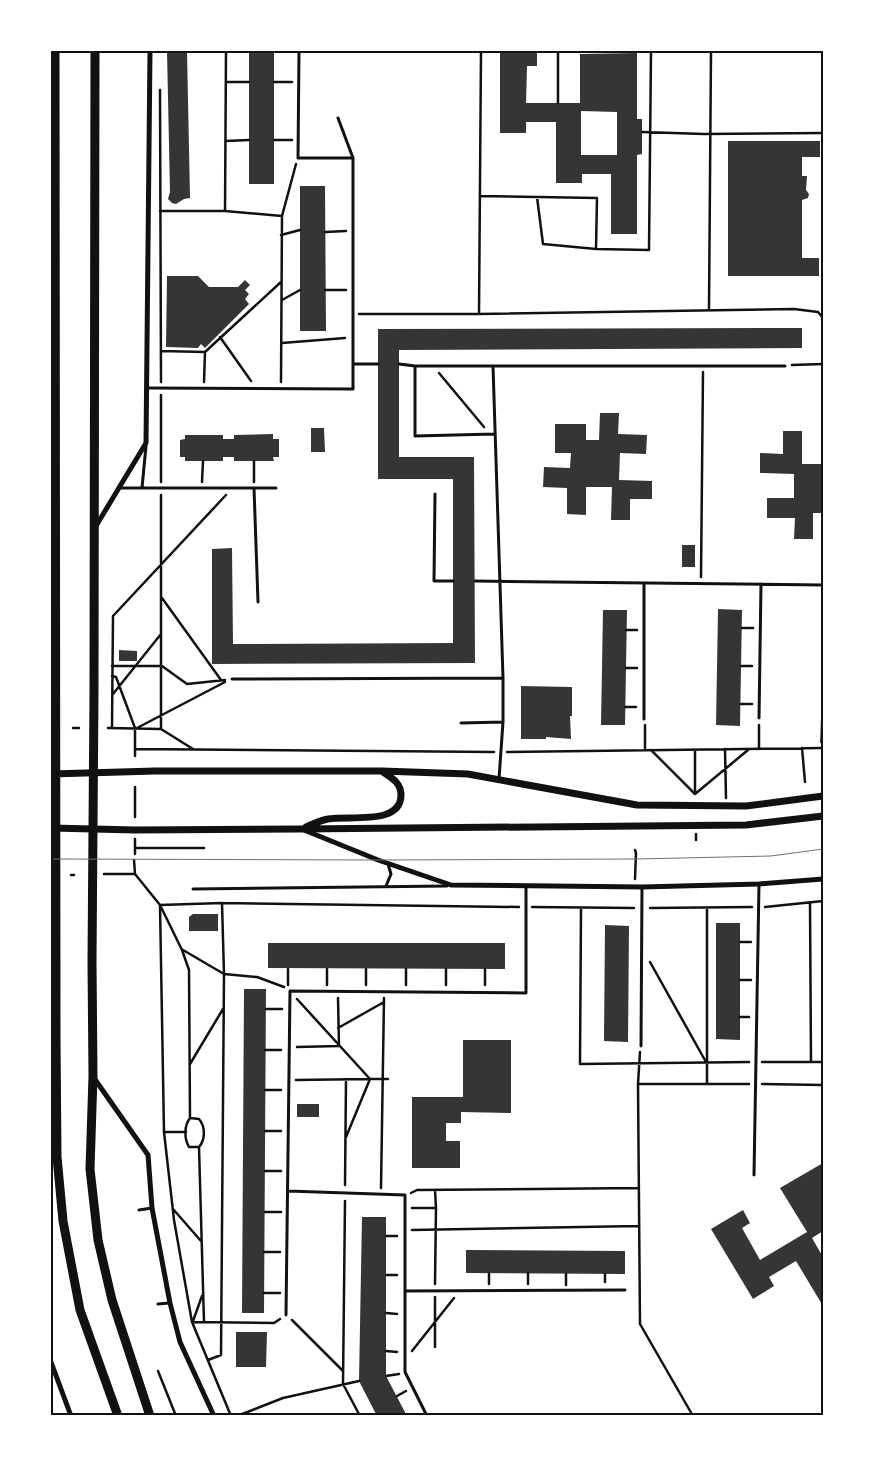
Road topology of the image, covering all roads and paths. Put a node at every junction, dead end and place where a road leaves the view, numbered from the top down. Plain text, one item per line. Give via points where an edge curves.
1 (55, 51) edge
2 (95, 51) edge
3 (150, 51) edge
4 (226, 51) edge
5 (299, 51) edge
6 (481, 51) edge
7 (558, 51) edge
8 (651, 51) edge
9 (711, 51) edge
10 (225, 82) junction
11 (249, 82) dead end
12 (274, 82) dead end
13 (299, 82) junction
14 (160, 88) dead end
15 (558, 103) dead end
16 (338, 118) dead end
17 (642, 132) dead end
18 (650, 132) junction
19 (710, 133) junction
20 (823, 133) edge
21 (225, 140) junction
22 (249, 140) dead end
23 (274, 140) dead end
24 (298, 140) junction
25 (298, 158) junction
26 (353, 158) junction
27 (54, 179) edge
28 (481, 196) junction
29 (537, 197) junction
30 (160, 211) junction
31 (225, 212) junction
32 (282, 216) junction
33 (300, 230) dead end
34 (326, 232) dead end
35 (353, 232) junction
36 (281, 235) junction
37 (596, 249) junction
38 (281, 282) junction
39 (300, 290) dead end
40 (326, 290) dead end
41 (352, 290) junction
42 (282, 300) junction
43 (709, 309) junction
44 (352, 314) junction
45 (479, 314) junction
46 (823, 318) edge
47 (220, 336) junction
48 (353, 338) junction
49 (282, 343) junction
50 (160, 352) junction
51 (205, 352) junction
52 (353, 364) junction
53 (378, 364) dead end
54 (399, 364) dead end
55 (823, 364) edge
56 (415, 366) junction
57 (433, 366) junction
58 (493, 366) junction
59 (703, 366) junction
60 (785, 366) joint
61 (147, 388) junction
62 (161, 388) junction
63 (281, 388) junction
64 (204, 389) junction
65 (257, 389) junction
66 (492, 434) junction
67 (146, 443) junction
68 (203, 461) dead end
69 (254, 461) dead end
70 (119, 488) junction
71 (142, 488) junction
72 (161, 488) junction
73 (202, 488) junction
74 (232, 488) junction
75 (254, 488) junction
76 (276, 488) dead end
77 (435, 494) dead end
78 (94, 529) junction
79 (162, 564) junction
80 (53, 567) edge
81 (453, 581) dead end
82 (475, 581) dead end
83 (501, 582) junction
84 (644, 583) junction
85 (700, 584) junction
86 (761, 584) junction
87 (823, 585) edge
88 (162, 598) junction
89 (258, 602) dead end
90 (162, 632) junction
91 (112, 666) junction
92 (135, 666) junction
93 (162, 666) junction
94 (741, 666) dead end
95 (760, 666) junction
96 (112, 676) junction
97 (503, 678) junction
98 (232, 679) junction
99 (221, 680) junction
100 (120, 685) junction
101 (112, 695) junction
102 (625, 707) dead end
103 (644, 707) junction
104 (161, 715) junction
105 (759, 718) joint
106 (644, 719) joint
107 (503, 722) junction
108 (462, 723) dead end
109 (73, 728) dead end
110 (79, 728) dead end
111 (108, 728) dead end
112 (112, 728) junction
113 (135, 728) junction
114 (161, 729) junction
115 (802, 748) junction
116 (823, 748) edge
117 (135, 749) junction
118 (725, 749) junction
119 (750, 749) junction
120 (759, 749) junction
121 (194, 750) junction
122 (645, 750) junction
123 (650, 750) junction
124 (501, 752) junction
125 (135, 756) dead end
126 (725, 769) junction
127 (382, 771) junction
128 (93, 773) junction
129 (54, 774) edge
130 (499, 779) junction
131 (805, 782) dead end
132 (135, 787) dead end
133 (823, 796) edge
134 (726, 806) junction
135 (823, 816) edge
136 (135, 817) dead end
137 (54, 828) edge
138 (93, 829) junction
139 (301, 829) junction
140 (135, 837) dead end
141 (134, 848) junction
142 (204, 848) dead end
143 (134, 854) dead end
144 (134, 860) dead end
145 (388, 864) junction
146 (104, 874) dead end
147 (135, 874) junction
148 (823, 879) edge
149 (759, 884) junction
150 (386, 886) junction
151 (451, 886) junction
152 (526, 886) junction
153 (642, 887) junction
154 (193, 888) dead end
155 (823, 901) edge
156 (222, 903) junction
157 (810, 903) junction
158 (160, 905) junction
159 (526, 907) junction
160 (758, 907) junction
161 (580, 908) junction
162 (642, 908) junction
163 (707, 908) junction
164 (740, 942) dead end
165 (757, 942) junction
166 (642, 948) junction
167 (182, 950) junction
168 (288, 968) dead end
169 (327, 968) dead end
170 (366, 969) dead end
171 (406, 969) dead end
172 (446, 969) dead end
173 (485, 969) dead end
174 (224, 974) junction
175 (290, 991) junction
176 (327, 992) junction
177 (338, 992) junction
178 (366, 992) junction
179 (384, 992) junction
180 (406, 992) junction
181 (446, 992) junction
182 (485, 992) junction
183 (384, 1002) junction
184 (224, 1008) junction
185 (289, 1009) junction
186 (266, 1010) dead end
187 (338, 1028) junction
188 (56, 1037) junction
189 (339, 1046) junction
190 (641, 1046) joint
191 (289, 1049) junction
192 (266, 1050) dead end
193 (51, 1053) edge
194 (757, 1062) junction
195 (811, 1062) junction
196 (823, 1062) edge
197 (706, 1063) junction
198 (639, 1064) junction
199 (189, 1065) junction
200 (93, 1076) junction
201 (346, 1079) junction
202 (370, 1079) junction
203 (383, 1079) junction
204 (388, 1079) dead end
205 (289, 1080) junction
206 (638, 1084) junction
207 (707, 1084) junction
208 (757, 1084) junction
209 (823, 1084) edge
210 (265, 1090) dead end
211 (288, 1090) junction
212 (190, 1118) junction
213 (265, 1131) dead end
214 (288, 1131) junction
215 (164, 1132) junction
216 (186, 1132) junction
217 (346, 1138) junction
218 (200, 1147) junction
219 (265, 1171) dead end
220 (288, 1172) junction
221 (754, 1175) dead end
222 (639, 1188) junction
223 (288, 1190) junction
224 (435, 1190) junction
225 (345, 1193) junction
226 (381, 1194) junction
227 (405, 1195) junction
228 (152, 1208) junction
229 (405, 1208) junction
230 (436, 1208) junction
231 (139, 1210) dead end
232 (173, 1210) junction
233 (264, 1212) dead end
234 (287, 1212) junction
235 (639, 1226) junction
236 (436, 1229) junction
237 (405, 1230) junction
238 (386, 1236) dead end
239 (405, 1236) junction
240 (202, 1242) junction
241 (264, 1252) dead end
242 (287, 1252) junction
243 (386, 1275) dead end
244 (405, 1275) junction
245 (625, 1290) dead end
246 (435, 1291) junction
247 (460, 1291) junction
248 (406, 1292) junction
249 (203, 1293) junction
250 (264, 1293) dead end
251 (287, 1293) junction
252 (170, 1303) junction
253 (158, 1304) dead end
254 (386, 1313) dead end
255 (405, 1314) junction
256 (286, 1315) junction
257 (192, 1322) junction
258 (204, 1322) junction
259 (221, 1322) junction
260 (435, 1322) junction
261 (434, 1347) dead end
262 (386, 1352) dead end
263 (405, 1352) junction
264 (208, 1360) junction
265 (405, 1360) junction
266 (51, 1362) edge
267 (158, 1371) dead end
268 (343, 1372) junction
269 (404, 1372) junction
270 (386, 1376) dead end
271 (359, 1381) dead end
272 (343, 1384) junction
273 (412, 1388) junction
274 (396, 1396) dead end
275 (71, 1416) edge
276 (118, 1416) edge
277 (150, 1416) edge
278 (176, 1416) edge
279 (214, 1416) edge
280 (231, 1416) edge
281 (236, 1416) edge
282 (360, 1416) edge
283 (427, 1416) edge
284 (693, 1416) edge

1 - 27 main road
2 - 78 main road
3 - 61 street
4 - 10 path
5 - 13 lane
6 - 28 path
7 - 15 path
8 - 18 path
9 - 19 path
10 - 11 path
10 - 21 path
12 - 13 path
13 - 24 lane
14 - 30 path
16 - 26 lane
17 - 18 path
18 - 19 path
18 - 37 path via 649,250
19 - 20 path
19 - 43 path
21 - 22 path
21 - 31 path
23 - 24 path
24 - 25 lane
25 - 26 lane
25 - 32 path
26 - 35 lane
27 - 80 main road
28 - 29 path
28 - 45 path
29 - 37 path via 543,244
29 - 37 path via 597,198
30 - 31 path
30 - 50 path
31 - 32 path
32 - 36 path
33 - 36 path
34 - 35 path
35 - 41 lane
36 - 38 path
38 - 42 path
38 - 47 path
39 - 42 path
40 - 41 path
41 - 44 lane
42 - 49 path
43 - 45 path
43 - 46 path via 794,309 818,312
44 - 45 path
44 - 48 lane
47 - 51 path
47 - 65 path
48 - 49 path
48 - 52 lane
49 - 63 path
50 - 51 path
50 - 62 path
51 - 64 path
52 - 53 lane
52 - 63 lane via 353,389
54 - 56 lane
55 - 60 path
56 - 57 lane
56 - 66 lane via 415,436
57 - 58 lane
57 - 66 path
58 - 59 lane
58 - 66 lane
59 - 60 lane
59 - 85 path
61 - 62 lane
61 - 67 street
62 - 64 lane
62 - 72 path
63 - 65 lane
64 - 65 lane
66 - 83 lane
67 - 70 street
67 - 71 lane
68 - 73 path
69 - 75 path
70 - 71 lane
70 - 78 street
71 - 72 lane
72 - 73 lane
72 - 79 path
73 - 74 lane
74 - 75 lane
74 - 79 path
75 - 76 lane
75 - 89 lane
77 - 81 lane via 434,580
78 - 128 main road
79 - 88 path
79 - 91 path via 113,616
80 - 129 main road
82 - 83 lane
83 - 84 lane
83 - 97 lane
84 - 85 lane
84 - 103 lane
85 - 86 lane
86 - 87 lane
86 - 95 lane
88 - 90 path
88 - 99 path
90 - 92 path
90 - 93 path
91 - 92 path
91 - 96 path
92 - 93 path
92 - 100 path
93 - 99 path via 187,684
93 - 104 path
94 - 95 path
95 - 105 lane
96 - 100 path via 116,676
96 - 101 path
97 - 98 lane
97 - 107 lane
98 - 99 path
98 - 104 path
100 - 101 path
100 - 113 path
101 - 112 path
102 - 103 path
103 - 106 lane
104 - 113 path
104 - 114 path
105 - 120 path
106 - 122 path
107 - 108 lane
107 - 124 lane
109 - 110 path
111 - 112 path
112 - 113 path
113 - 114 path
113 - 117 path
114 - 121 path
115 - 116 path
115 - 120 path
115 - 131 path
117 - 121 path
117 - 125 path
118 - 119 path
118 - 123 path
118 - 126 path
119 - 120 path
119 - 126 path
121 - 124 path
122 - 123 path
122 - 124 path
123 - 126 path via 695,794
124 - 130 lane
126 - 134 path
127 - 128 street
127 - 130 street via 468,774
127 - 139 street via 396,780 401,792 401,802 396,810 385,816 328,819
128 - 129 street
128 - 138 main road
129 - 137 main road
130 - 134 street via 637,805
132 - 136 path
133 - 134 street
135 - 139 street via 746,825
137 - 138 street
137 - 188 main road
138 - 139 street
138 - 200 main road
139 - 145 street
140 - 141 path
141 - 142 path
141 - 143 path
144 - 147 path
145 - 150 lane via 391,874
145 - 151 street
146 - 147 path
147 - 158 path
148 - 149 street
149 - 153 street
149 - 160 lane
150 - 151 lane
150 - 154 lane
151 - 152 street
152 - 153 street
152 - 159 lane
153 - 162 lane
155 - 157 path
156 - 158 path
156 - 159 path
156 - 174 path
157 - 160 path
157 - 195 path
158 - 167 path
158 - 215 path
159 - 161 path
159 - 182 lane via 526,993
160 - 163 path
160 - 165 lane
161 - 162 path
161 - 198 path via 580,1064
162 - 163 path
162 - 166 lane
163 - 197 path
164 - 165 path
165 - 194 lane
166 - 190 lane
166 - 197 path
167 - 174 path
167 - 199 path via 189,970
168 - 174 path via 287,989 257,977
169 - 176 path
170 - 178 path
171 - 180 path
172 - 181 path
173 - 182 path
174 - 184 path
175 - 176 lane
175 - 185 lane
175 - 189 path
176 - 177 lane
177 - 178 lane
177 - 187 path
178 - 179 lane
179 - 180 lane
179 - 183 path
180 - 181 lane
181 - 182 lane
183 - 187 path
183 - 203 path
184 - 199 path
184 - 259 path
185 - 186 path
185 - 191 lane
187 - 189 path
188 - 193 street
188 - 276 main road via 57,1157 63,1221 80,1310
189 - 191 path
189 - 202 path
190 - 198 path
191 - 192 path
191 - 205 lane
194 - 195 path
194 - 197 path
194 - 208 lane
195 - 196 path
197 - 198 path
197 - 207 path
198 - 206 path
199 - 212 path
200 - 228 street via 148,1155
200 - 277 main road via 90,1169 98,1240 112,1300
201 - 202 path
201 - 205 path
201 - 217 path
202 - 203 path
202 - 217 path
203 - 204 path
203 - 226 path
205 - 211 lane
206 - 207 path
206 - 222 path
207 - 208 path
208 - 209 path
208 - 221 lane
210 - 211 path
211 - 214 lane
212 - 216 path
212 - 218 path via 203,1124
213 - 214 path
214 - 220 lane
215 - 216 path
215 - 232 path
216 - 218 path via 189,1147
217 - 225 path
218 - 240 path
219 - 220 path
220 - 223 lane
222 - 224 path
222 - 235 path
223 - 225 lane
223 - 234 lane
224 - 227 path via 416,1190
224 - 230 path
225 - 226 lane
225 - 268 path
226 - 227 lane
227 - 229 lane
228 - 231 lane
228 - 252 street
229 - 230 path
229 - 237 lane
230 - 236 path
232 - 240 path
232 - 257 path
233 - 234 path
234 - 242 lane
235 - 236 path
235 - 284 path via 640,1324
236 - 237 path
236 - 246 path
237 - 239 lane
238 - 239 path
239 - 244 lane
240 - 249 path
241 - 242 path
242 - 251 lane
243 - 244 path
244 - 248 lane
245 - 247 lane
246 - 247 lane
246 - 248 lane
246 - 260 path
247 - 260 path
248 - 255 lane
249 - 257 path
249 - 258 path
250 - 251 path
251 - 256 lane
252 - 253 lane
252 - 279 street via 180,1342
254 - 255 path
255 - 263 lane
256 - 259 path via 274,1323
256 - 268 path
257 - 258 path
257 - 264 path
258 - 259 path
259 - 264 path via 221,1355
260 - 261 path
260 - 265 path
262 - 263 path
263 - 265 lane
264 - 280 path
265 - 269 lane
266 - 275 street
267 - 278 path
268 - 272 path
269 - 270 path
269 - 273 lane
271 - 272 path
272 - 281 path via 283,1398
272 - 282 path
273 - 274 path
273 - 283 lane

